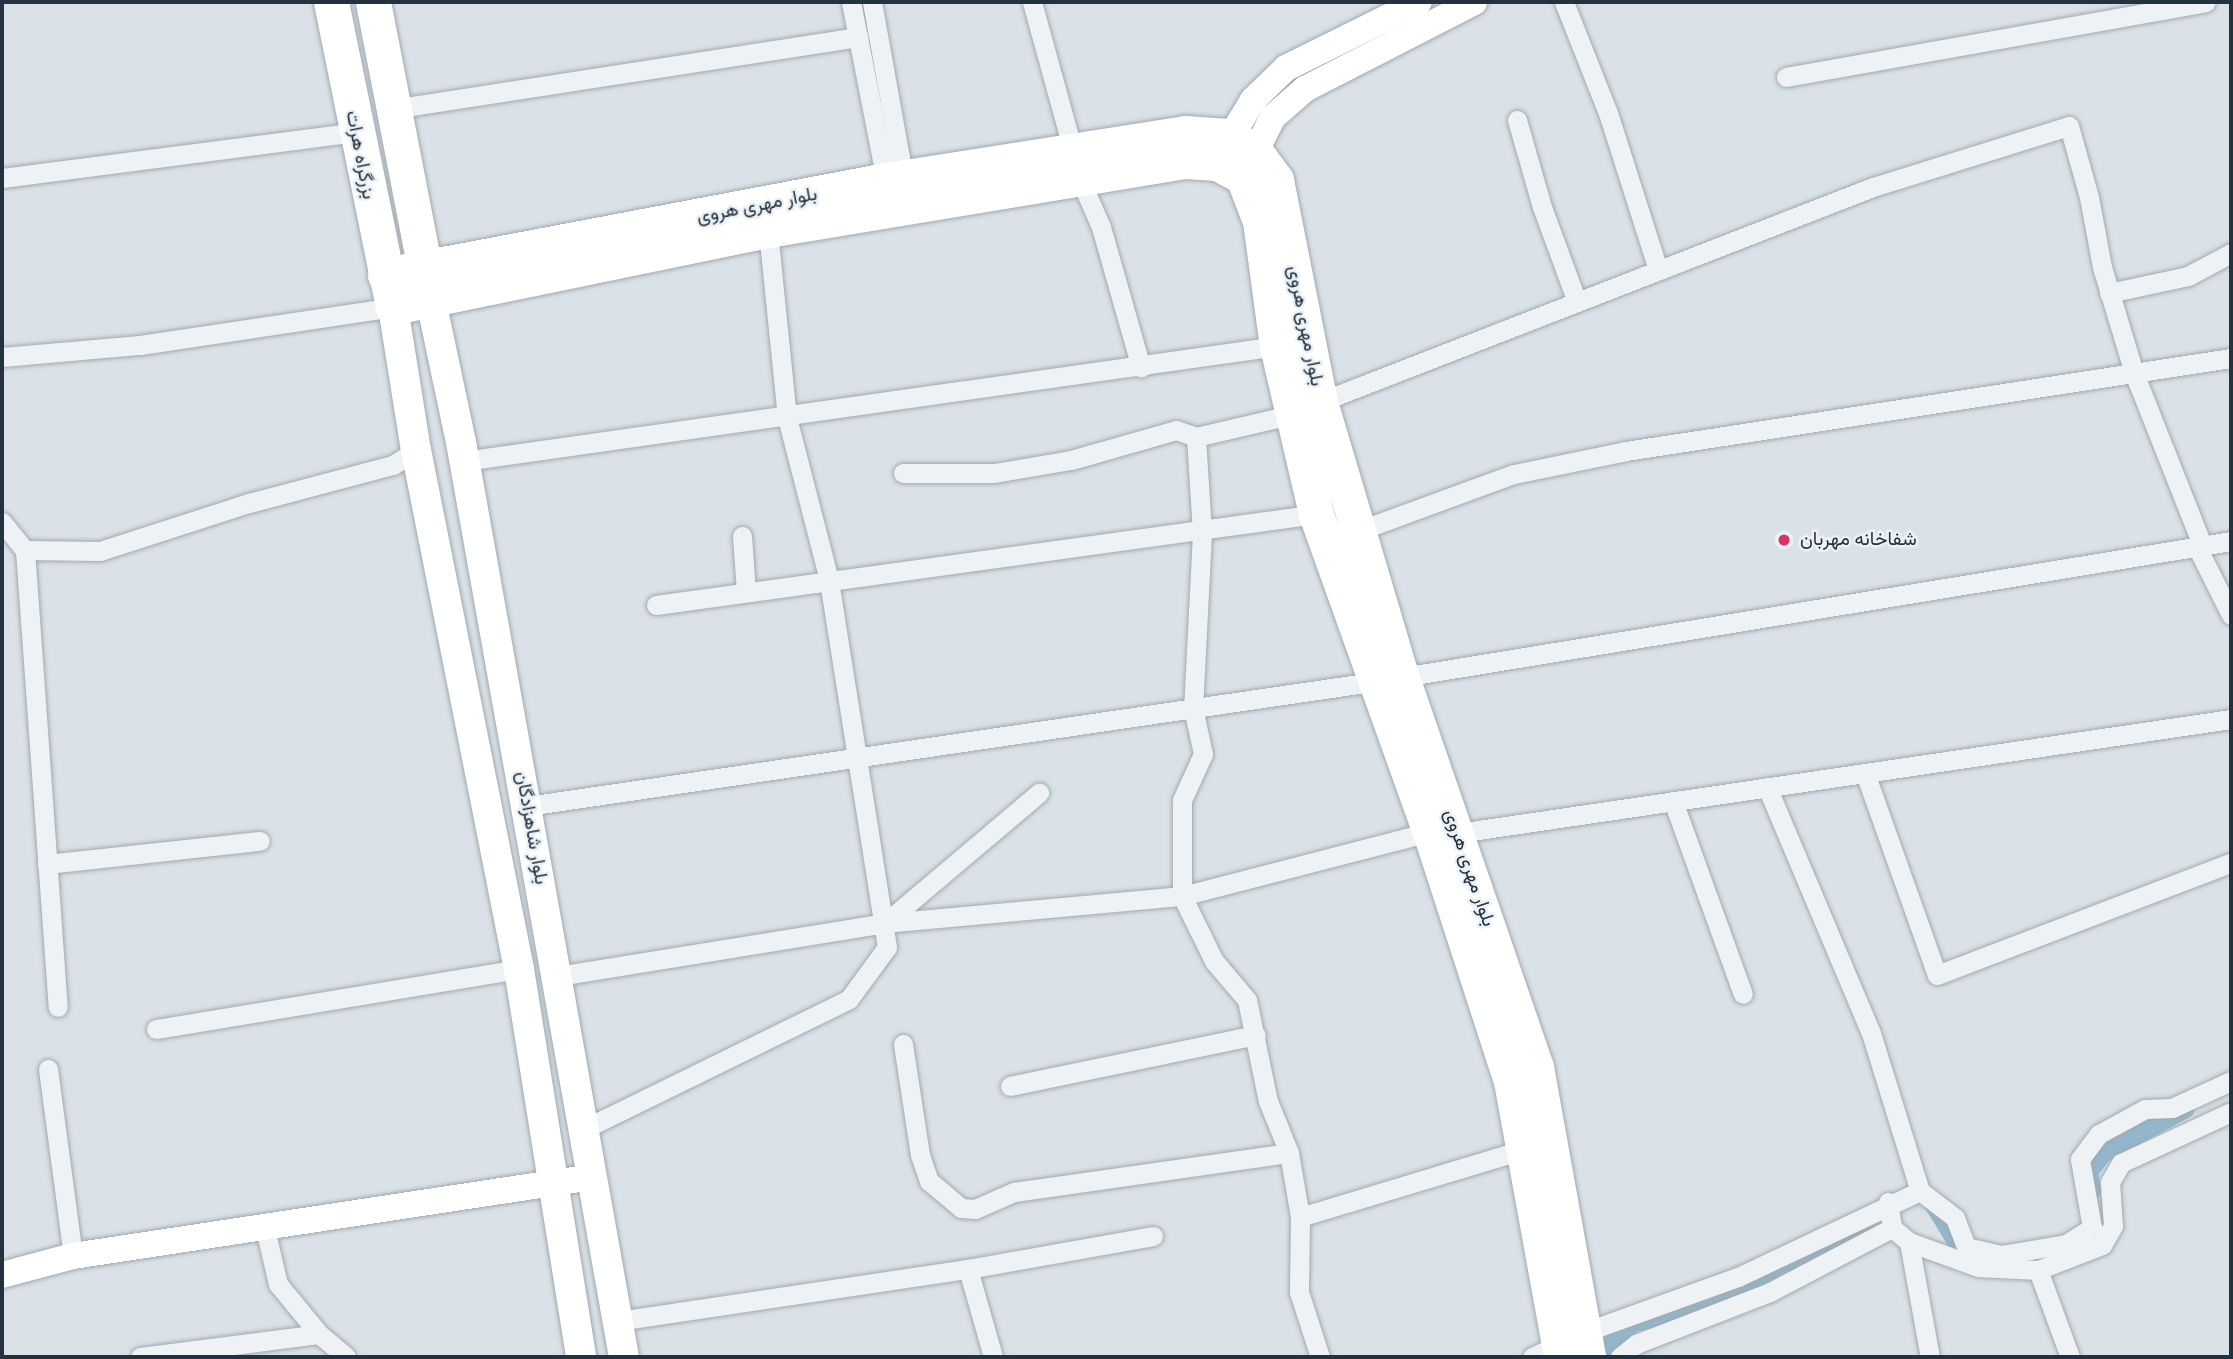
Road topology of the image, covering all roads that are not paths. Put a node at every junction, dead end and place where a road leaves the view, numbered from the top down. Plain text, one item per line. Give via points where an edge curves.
1 (331, 2) edge
2 (373, 2) edge
3 (851, 2) edge
4 (872, 2) edge
5 (1032, 2) edge
6 (1419, 2) edge
7 (1474, 2) edge
8 (1564, 2) edge
9 (2205, 2) edge
10 (858, 37) junction
11 (1786, 77) dead end
12 (393, 109) junction
13 (1517, 120) dead end
14 (354, 132) junction
15 (1236, 157) junction
16 (1076, 165) junction
17 (2, 178) edge
18 (897, 194) junction
19 (768, 230) junction
20 (2231, 253) edge
21 (1658, 270) junction
22 (428, 286) junction
23 (389, 291) junction
24 (2109, 293) junction
25 (1577, 302) junction
26 (1277, 346) junction
27 (2, 357) edge
28 (2231, 358) edge
29 (1141, 367) junction
30 (2134, 373) junction
31 (1307, 408) junction
32 (787, 418) junction
33 (1196, 437) junction
34 (416, 450) junction
35 (464, 461) junction
36 (903, 473) dead end
37 (1316, 514) junction
38 (2, 522) edge
39 (1358, 531) junction
40 (1202, 533) junction
41 (742, 536) dead end
42 (2231, 541) edge
43 (2200, 547) junction
44 (24, 550) junction
45 (829, 580) junction
46 (746, 592) junction
47 (656, 605) dead end
48 (2231, 615) edge
49 (1387, 679) junction
50 (1193, 708) junction
51 (2231, 719) edge
52 (860, 756) junction
53 (1865, 773) junction
54 (1767, 787) junction
55 (1040, 793) dead end
56 (1673, 801) junction
57 (527, 806) junction
58 (1444, 832) junction
59 (260, 841) dead end
60 (2231, 863) edge
61 (47, 864) junction
62 (1182, 896) junction
63 (885, 923) junction
64 (519, 969) junction
65 (558, 976) junction
66 (1743, 994) dead end
67 (58, 1007) dead end
68 (156, 1029) dead end
69 (1256, 1035) junction
70 (902, 1044) dead end
71 (48, 1069) dead end
72 (2231, 1081) edge
73 (1010, 1086) dead end
74 (2231, 1112) edge
75 (584, 1129) junction
76 (1525, 1149) junction
77 (1289, 1153) junction
78 (593, 1177) junction
79 (551, 1186) junction
80 (1920, 1191) junction
81 (1888, 1202) junction
82 (1300, 1217) junction
83 (264, 1224) junction
84 (1892, 1228) junction
85 (1153, 1236) dead end
86 (1909, 1242) junction
87 (73, 1256) junction
88 (968, 1269) junction
89 (2038, 1270) junction
90 (2, 1275) edge
91 (618, 1321) junction
92 (319, 1334) junction
93 (1565, 1349) edge
94 (140, 1357) edge
95 (346, 1357) edge
96 (581, 1357) edge
97 (624, 1357) edge
98 (993, 1357) edge
99 (1320, 1357) edge
100 (1620, 1357) edge
101 (1930, 1357) edge
102 (2070, 1357) edge

1 - 14 highway, بزرگراه هرات
2 - 12 highway
3 - 10 street
4 - 18 street
5 - 16 street
6 - 15 street via 1286,68 1253,100
7 - 15 street via 1305,89
8 - 21 street via 1608,113
9 - 11 street
10 - 12 street
10 - 18 street
12 - 22 highway
13 - 25 street
14 - 17 street
14 - 23 highway, بزرگراه هرات
15 - 16 highway, بلوار مهری هروی
15 - 26 highway, بلوار مهری هروی via 1260,221
15 - 31 highway, بلوار مهری هروی via 1276,180
16 - 18 highway, بلوار مهری هروی
16 - 29 street via 1101,227
18 - 19 highway, بلوار مهری هروی
18 - 22 highway, بلوار مهری هروی
19 - 22 highway, بلوار مهری هروی
19 - 32 street
20 - 24 street via 2188,276
21 - 24 street via 1873,187 2069,126
21 - 25 street
22 - 23 highway, بلوار مهری هروی
22 - 35 main road, بلوار شاهزادگان
23 - 27 street via 140,345
23 - 34 main road, بلوار شاهزادگان
24 - 30 street
25 - 31 street
26 - 29 street
26 - 31 highway, بلوار مهری هروی
28 - 30 street
29 - 32 street
30 - 39 street via 1626,451 1514,474
30 - 43 street
31 - 33 street
31 - 37 highway, بلوار مهری هروی
31 - 39 highway, بلوار مهری هروی
32 - 35 street
32 - 45 street
33 - 36 street via 1176,430 1071,460 994,473
33 - 40 street
34 - 44 street via 393,465 249,503 100,551
34 - 64 main road, بلوار شاهزادگان
35 - 57 main road, بلوار شاهزادگان
37 - 40 street
37 - 49 highway, بلوار مهری هروی
38 - 44 street
39 - 49 highway, بلوار مهری هروی
40 - 45 street
40 - 50 street
41 - 46 street
42 - 43 street
43 - 48 street
43 - 49 street
44 - 61 street
45 - 46 street
45 - 52 street
46 - 47 street
49 - 50 street
49 - 58 highway, بلوار مهری هروی
50 - 52 street
50 - 62 street via 1203,754 1182,800
51 - 53 street
52 - 57 street
52 - 63 street
53 - 54 street
53 - 60 street via 1937,975
54 - 56 street
54 - 80 street via 1871,1033
55 - 63 street
56 - 58 street
56 - 66 street
57 - 65 main road, بلوار شاهزادگان
58 - 62 street
58 - 76 highway, بلوار مهری هروی
58 - 93 highway, بلوار مهری هروی via 1536,1067
59 - 61 street
61 - 67 street
62 - 63 street
62 - 69 street via 1214,961 1247,1000
63 - 65 street
63 - 75 street via 887,947 849,999
64 - 68 street
64 - 79 main road, بلوار شاهزادگان
65 - 75 main road, بلوار شاهزادگان
69 - 73 street
69 - 77 street via 1268,1101
70 - 77 street via 919,1155 929,1181 961,1208 975,1209 1014,1192
71 - 87 street
72 - 80 street via 2172,1108 2145,1109 2099,1134 2080,1159 2092,1228 2066,1244 2001,1255 1966,1247 1955,1218
74 - 89 street via 2121,1163 2110,1182 2113,1226 2102,1245
75 - 78 main road, بلوار شاهزادگان
76 - 82 street
76 - 93 highway, بلوار مهری هروی
77 - 82 street
78 - 79 street
78 - 91 main road, بلوار شاهزادگان
79 - 83 street
79 - 96 main road, بلوار شاهزادگان
80 - 81 street
81 - 84 street
81 - 93 street via 1738,1278
82 - 99 street via 1299,1292
83 - 87 street
83 - 92 street via 278,1284
84 - 86 street
84 - 100 street via 1770,1292 1636,1345
85 - 88 street
86 - 89 street via 1978,1268
86 - 101 street
87 - 90 street
88 - 91 street
88 - 98 street
89 - 102 street
91 - 97 main road, بلوار شاهزادگان
92 - 94 street
92 - 95 street

